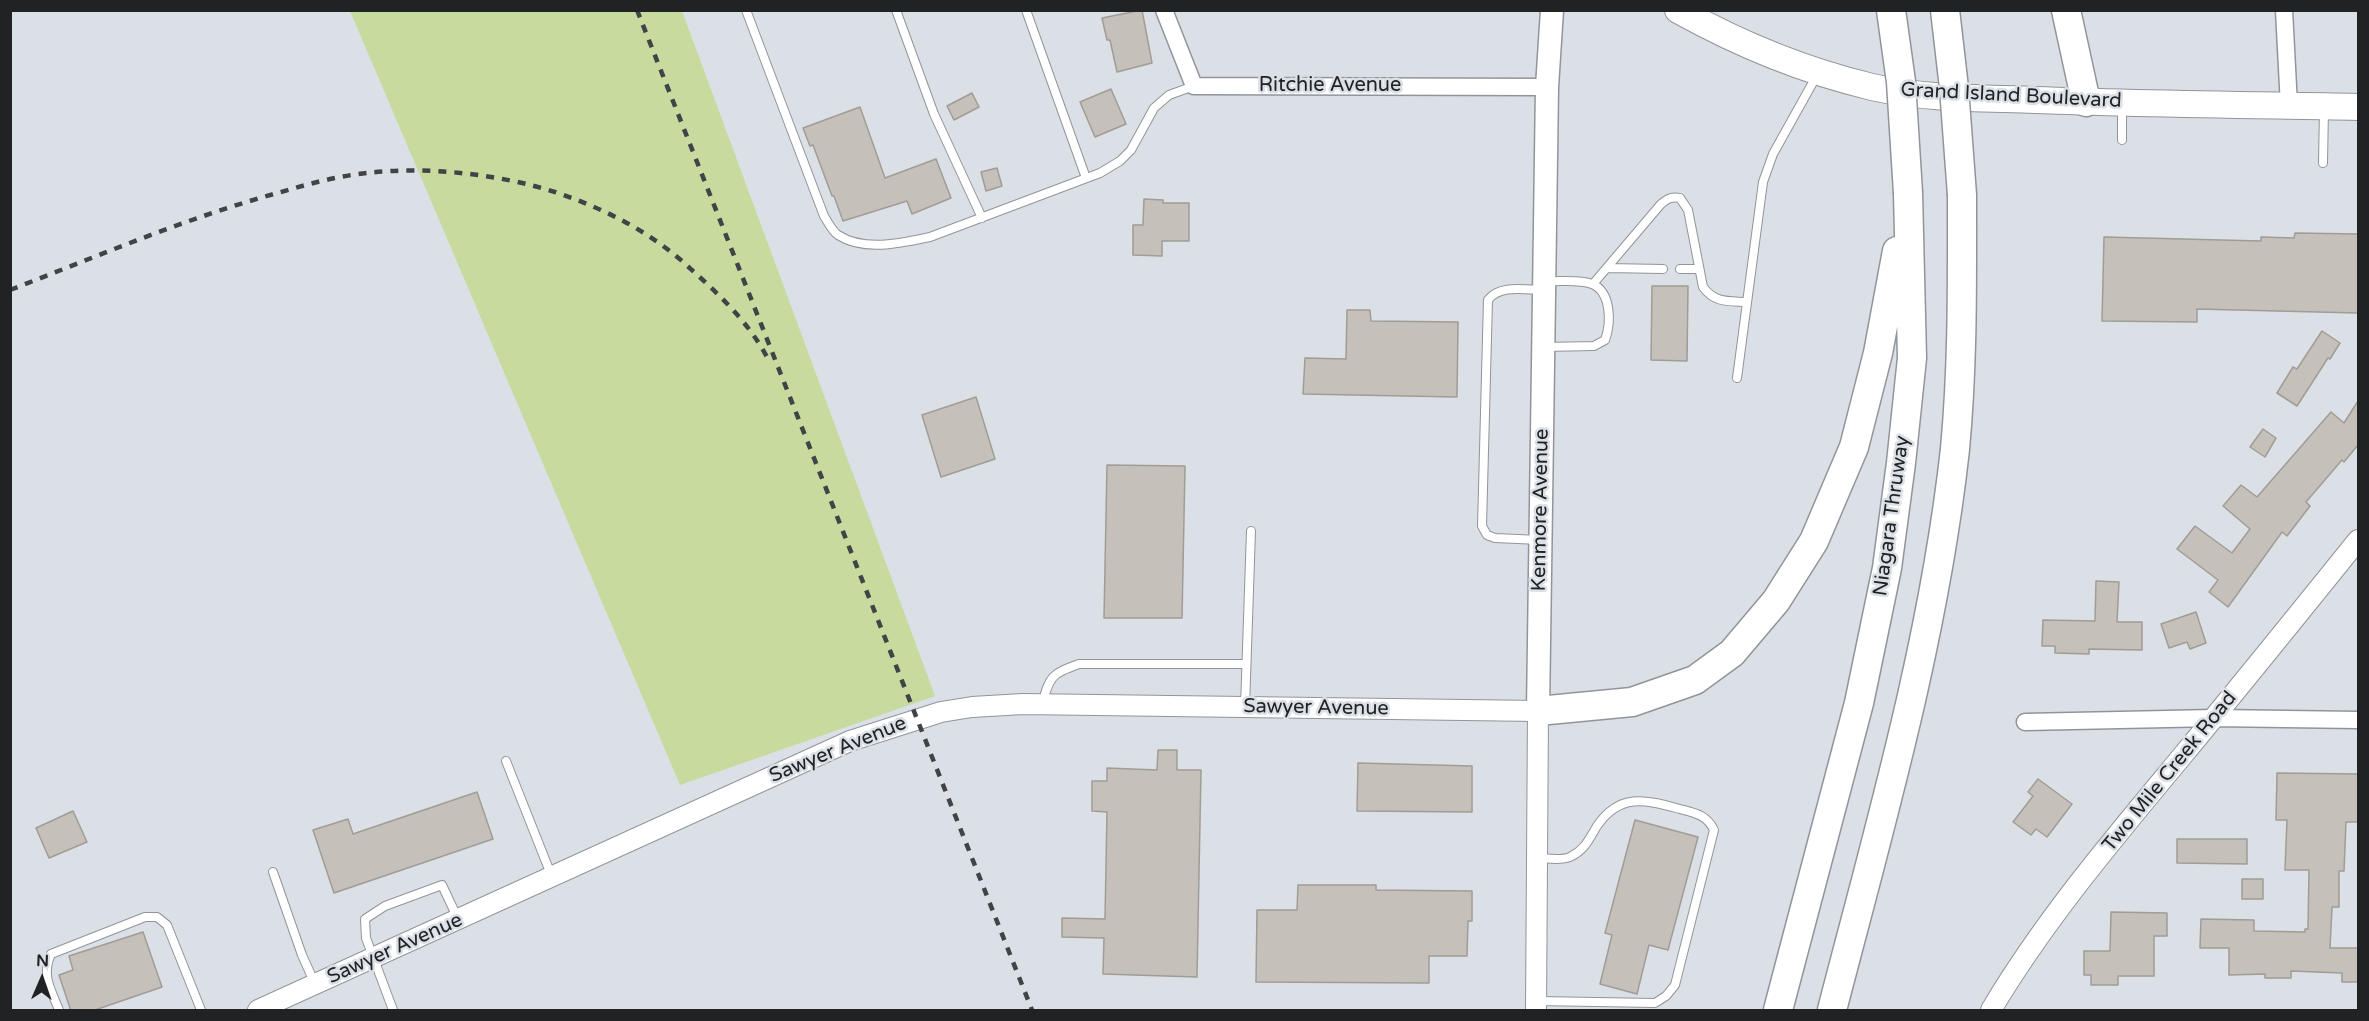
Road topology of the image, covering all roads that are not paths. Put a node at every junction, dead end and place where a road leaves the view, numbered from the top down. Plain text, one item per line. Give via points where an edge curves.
1 (746, 10) edge
2 (896, 10) edge
3 (1026, 10) edge
4 (1164, 10) edge
5 (1552, 10) edge
6 (1678, 10) edge
7 (1891, 10) edge
8 (1945, 10) edge
9 (2066, 10) edge
10 (2284, 10) edge
11 (1819, 72) junction
12 (1194, 86) junction
13 (1547, 87) junction
14 (2086, 102) junction
15 (2122, 103) junction
16 (2289, 106) junction
17 (2324, 106) junction
18 (2358, 107) edge
19 (2122, 140) dead end
20 (2323, 163) dead end
21 (1086, 178) junction
22 (1908, 193) junction
23 (982, 218) junction
24 (1607, 268) junction
25 (1664, 269) dead end
26 (1680, 269) dead end
27 (1699, 269) junction
28 (1593, 284) junction
29 (1544, 286) junction
30 (1746, 302) junction
31 (1543, 347) junction
32 (1737, 378) dead end
33 (1251, 531) dead end
34 (1541, 540) junction
35 (2358, 540) edge
36 (1246, 664) junction
37 (1042, 704) junction
38 (1245, 707) junction
39 (1538, 711) junction
40 (2214, 718) junction
41 (2358, 720) edge
42 (2025, 722) dead end
43 (506, 761) dead end
44 (1537, 858) junction
45 (273, 872) dead end
46 (553, 878) junction
47 (459, 920) junction
48 (373, 959) junction
49 (315, 985) junction
50 (1536, 1006) edge
51 (59, 1011) edge
52 (201, 1011) edge
53 (258, 1011) edge
54 (393, 1011) edge
55 (1778, 1011) edge
56 (1832, 1011) edge
57 (1991, 1011) edge

1 - 23 lane via 824,216 836,234 858,243 902,243
2 - 23 lane via 934,114
3 - 21 lane
4 - 12 street
5 - 13 main road, Kenmore Avenue
6 - 11 main road, Grand Island Boulevard via 1728,36
7 - 22 highway, Niagara Thruway, bridge via 1901,82
8 - 56 highway, bridge via 1962,195 1962,340 1955,448 1930,617
9 - 14 highway
10 - 16 street
11 - 14 main road, Grand Island Boulevard via 1874,87 1928,95
11 - 30 lane via 1773,154 1763,182
12 - 13 street, Ritchie Avenue
12 - 21 lane via 1169,95 1154,108 1131,150 1120,161
13 - 29 main road, Kenmore Avenue
14 - 15 main road, Grand Island Boulevard
15 - 16 main road, Grand Island Boulevard
15 - 19 lane
16 - 17 main road, Grand Island Boulevard
17 - 18 main road, Grand Island Boulevard
17 - 20 lane
21 - 23 lane
22 - 39 highway via 1878,353 1854,447 1814,541 1776,601 1732,654 1695,680 1632,702
22 - 55 highway, Niagara Thruway via 1912,358 1887,568 1859,703
24 - 25 lane
24 - 27 lane via 1660,204 1674,197 1680,198 1688,210
24 - 28 lane
26 - 27 lane
27 - 30 lane via 1703,287 1710,296
28 - 29 lane
28 - 31 lane via 1603,293 1608,307 1609,330 1605,340 1594,346
29 - 31 main road, Kenmore Avenue
29 - 34 lane via 1502,290 1488,300 1482,526 1495,538
30 - 32 lane
31 - 34 main road, Kenmore Avenue
33 - 36 lane
34 - 39 main road, Kenmore Avenue
35 - 40 street, Two Mile Creek Road
36 - 37 lane via 1079,664 1048,681
36 - 38 lane
37 - 38 street, Sawyer Avenue
37 - 46 street, Sawyer Avenue via 972,707 882,729
38 - 39 street, Sawyer Avenue
39 - 44 street, Kenmore Avenue
40 - 41 street
40 - 42 street
40 - 57 street, Two Mile Creek Road via 2045,929
43 - 46 lane
44 - 50 street, Kenmore Avenue
44 - 50 lane via 1569,858 1587,846 1614,808 1631,801 1645,800 1701,815 1714,830 1675,985 1666,996 1655,1003
45 - 49 lane
46 - 47 street, Sawyer Avenue
47 - 48 street, Sawyer Avenue
47 - 48 lane via 442,885 385,906 365,919
48 - 49 street, Sawyer Avenue
48 - 54 lane
49 - 53 street, Sawyer Avenue
51 - 52 lane via 46,977 45,966 51,954 145,917 157,917 167,925

